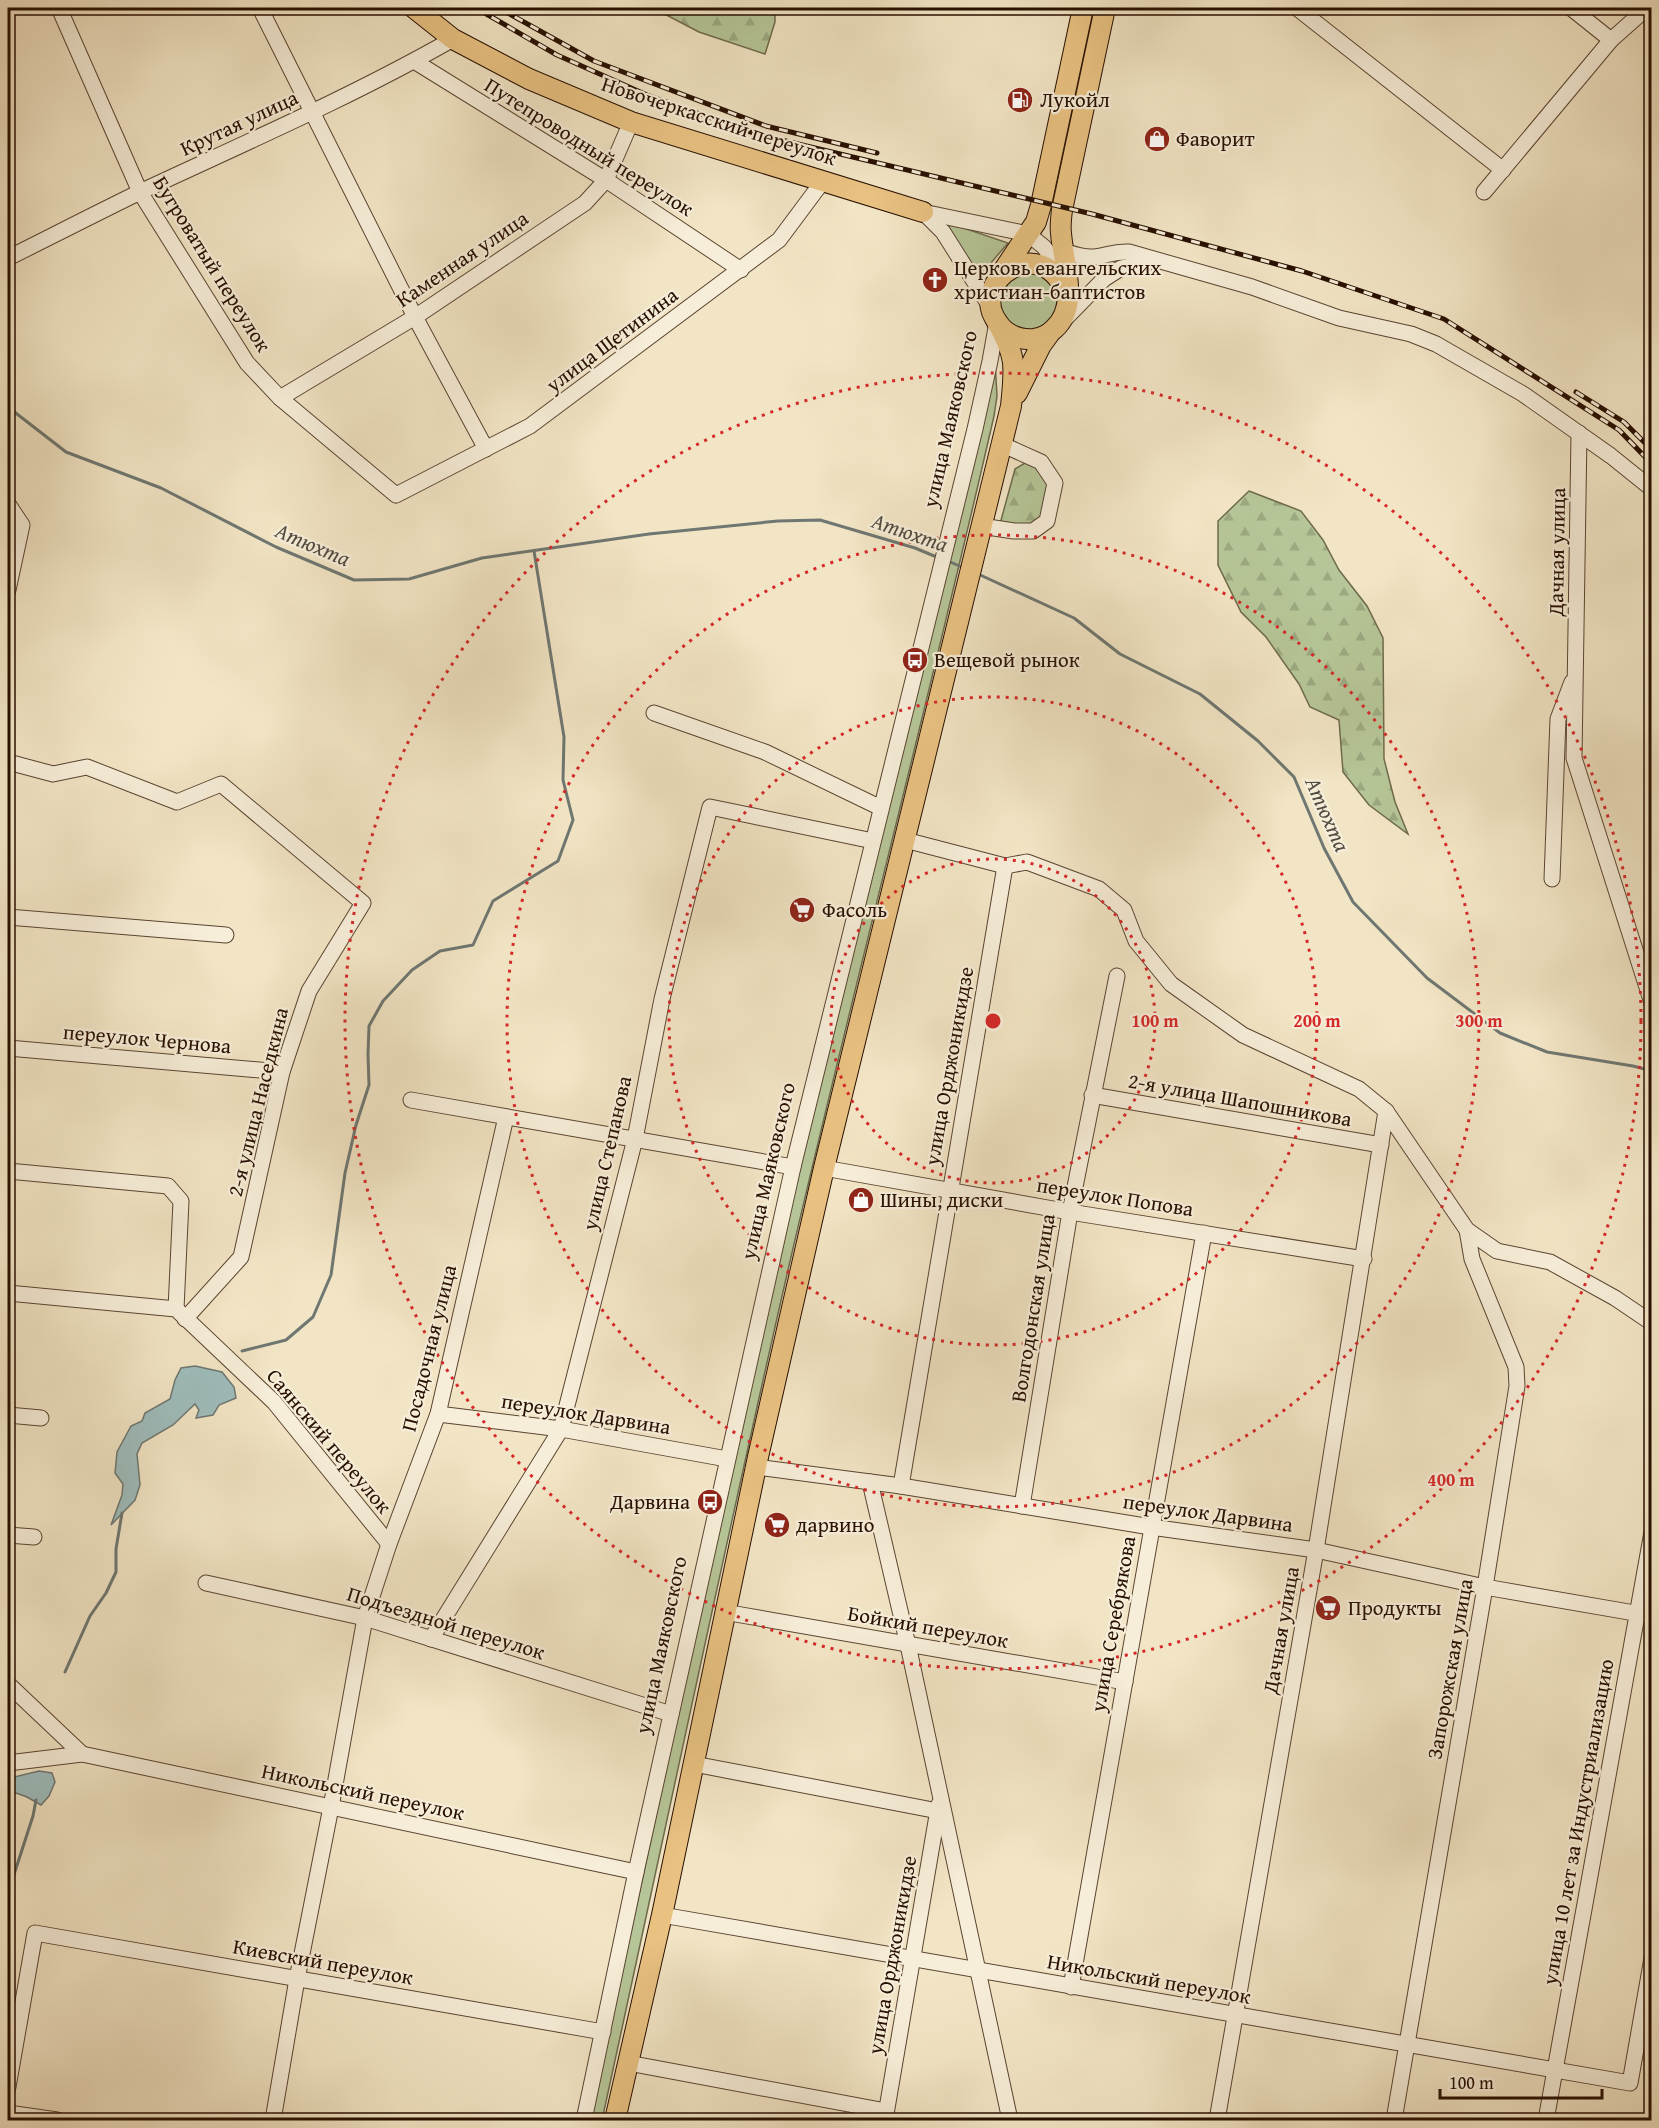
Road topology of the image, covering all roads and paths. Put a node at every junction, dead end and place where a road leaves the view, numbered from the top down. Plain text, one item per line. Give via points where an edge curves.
1 (59, 8) edge
2 (260, 8) edge
3 (414, 8) edge
4 (1083, 8) edge
5 (1105, 8) edge
6 (1297, 8) edge
7 (1571, 8) edge
8 (1647, 8) edge
9 (453, 39) junction
10 (1611, 40) junction
11 (414, 61) junction
12 (312, 113) junction
13 (631, 122) junction
14 (1503, 170) junction
15 (606, 180) junction
16 (823, 181) junction
17 (140, 192) junction
18 (1484, 192) dead end
19 (923, 212) junction
20 (1028, 234) junction
21 (1063, 251) junction
22 (8, 258) edge
23 (1158, 260) junction
24 (741, 270) junction
25 (998, 279) junction
26 (1064, 288) junction
27 (994, 315) junction
28 (414, 316) junction
29 (1054, 329) junction
30 (280, 398) junction
31 (1011, 406) junction
32 (1579, 433) junction
33 (1001, 444) junction
34 (486, 449) junction
35 (1652, 489) edge
36 (396, 495) joint
37 (8, 504) edge
38 (980, 532) junction
39 (8, 590) edge
40 (1576, 671) junction
41 (654, 713) dead end
42 (8, 762) edge
43 (881, 808) junction
44 (905, 840) junction
45 (873, 841) junction
46 (1005, 866) junction
47 (1552, 879) dead end
48 (8, 917) edge
49 (226, 935) dead end
50 (1117, 976) dead end
51 (1652, 1004) edge
52 (8, 1048) edge
53 (282, 1072) junction
54 (1092, 1095) junction
55 (411, 1100) dead end
56 (1386, 1111) junction
57 (506, 1117) junction
58 (635, 1138) junction
59 (1381, 1146) junction
60 (793, 1167) junction
61 (824, 1168) junction
62 (8, 1171) edge
63 (949, 1191) junction
64 (1070, 1212) junction
65 (1467, 1230) junction
66 (1204, 1233) junction
67 (1364, 1259) junction
68 (8, 1293) edge
69 (181, 1314) junction
70 (1652, 1323) edge
71 (438, 1414) junction
72 (8, 1415) edge
73 (41, 1418) dead end
74 (561, 1429) junction
75 (727, 1459) junction
76 (756, 1467) junction
77 (870, 1482) junction
78 (901, 1486) junction
79 (1022, 1506) junction
80 (1151, 1527) junction
81 (1652, 1532) edge
82 (8, 1535) edge
83 (34, 1537) dead end
84 (389, 1544) junction
85 (1316, 1550) junction
86 (206, 1583) dead end
87 (1485, 1587) junction
88 (724, 1612) junction
89 (1644, 1615) edge
90 (365, 1618) junction
91 (431, 1639) junction
92 (908, 1645) junction
93 (1125, 1682) junction
94 (8, 1684) edge
95 (671, 1714) junction
96 (82, 1754) junction
97 (8, 1763) edge
98 (694, 1764) junction
99 (939, 1803) junction
100 (331, 1807) junction
101 (636, 1872) junction
102 (662, 1915) junction
103 (1652, 1959) edge
104 (912, 1960) junction
105 (978, 1971) junction
106 (297, 1978) junction
107 (1071, 1988) junction
108 (1236, 2015) junction
109 (603, 2032) junction
110 (1407, 2046) junction
111 (628, 2063) junction
112 (1555, 2070) junction
113 (8, 2087) edge
114 (8, 2113) edge
115 (886, 2116) edge
116 (57, 2121) edge
117 (273, 2121) edge
118 (584, 2121) edge
119 (615, 2121) edge
120 (1010, 2121) edge
121 (1217, 2121) edge
122 (1394, 2121) edge
123 (1546, 2121) edge

1 - 17 street, Бугроватый переулок
2 - 12 street
3 - 9 main road, Новочеркасский переулок
4 - 20 main road via 1041,205
5 - 21 main road via 1062,210
6 - 14 street
7 - 10 street
8 - 10 street
9 - 11 street, Крутая улица
9 - 13 main road, Новочеркасский переулок via 529,79
10 - 14 street
11 - 12 street, Крутая улица
11 - 15 street, Путепроводный переулок
12 - 17 street, Крутая улица
12 - 28 street
13 - 15 street, Каменная улица
13 - 16 main road, Новочеркасский переулок
14 - 18 street
15 - 24 street, Путепроводный переулок
15 - 28 street, Каменная улица via 585,202
16 - 19 main road, Новочеркасский переулок
16 - 24 street, улица Щетинина via 779,240
17 - 22 street, Крутая улица
17 - 30 street, Бугроватый переулок via 247,363
19 - 20 street
19 - 27 street via 943,232
20 - 25 main road
20 - 26 street via 1054,261
21 - 23 street via 1094,258 1115,251 1129,252
21 - 26 main road via 1068,273
23 - 29 street via 1121,268 1104,279
23 - 32 street via 1339,318 1411,334 1436,344 1523,394
24 - 34 street, улица Щетинина via 530,426
25 - 26 main road via 1009,268 1022,263 1038,264 1052,270
25 - 27 main road via 992,292
26 - 29 main road via 1066,310
27 - 29 main road via 1007,333 1019,338 1036,339
27 - 31 main road, улица Маяковского via 1012,352 1015,370
27 - 43 street, улица Маяковского via 990,361
28 - 30 street, Каменная улица
28 - 34 street
29 - 31 main road, улица Маяковского via 1041,345
30 - 36 street, Бугроватый переулок
31 - 33 main road, улица Маяковского
32 - 35 street
32 - 40 street, Дачная улица
33 - 38 main road, улица Маяковского
33 - 38 street via 1041,462 1055,483 1047,521 1033,531
34 - 36 street, улица Щетинина
37 - 39 street via 22,525
38 - 44 main road, улица Маяковского
40 - 47 street, Дачная улица via 1558,719
40 - 51 street, Дачная улица via 1574,758
41 - 43 street via 765,752
42 - 53 street, 2-я улица Наседкина via 53,774 87,767 177,802 221,784 363,903 309,990
43 - 45 street, улица Маяковского
44 - 46 street
44 - 61 main road, улица Маяковского
45 - 58 street, улица Степанова via 710,807 662,999
45 - 60 street, улица Маяковского
46 - 56 street via 1027,862 1099,889 1124,910 1136,941 1171,984 1243,1035 1359,1089
46 - 63 street, улица Орджоникидзе
48 - 49 street
50 - 54 street, Волгодонская улица
52 - 53 street, переулок Чернова
53 - 69 street, 2-я улица Наседкина via 241,1257
54 - 59 street, 2-я улица Шапошникова
54 - 64 street, Волгодонская улица
55 - 57 street
56 - 59 street, Дачная улица
56 - 65 street
57 - 58 street
57 - 71 street, Посадочная улица
58 - 60 street
58 - 74 street, улица Степанова
59 - 67 street, Дачная улица
60 - 75 street, улица Маяковского
61 - 63 street, переулок Попова
61 - 76 main road, улица Маяковского
62 - 69 street via 168,1186 181,1201
63 - 64 street, переулок Попова
63 - 78 street, улица Орджоникидзе
64 - 66 street, переулок Попова
64 - 79 street, Волгодонская улица
65 - 70 street via 1497,1251 1550,1262
65 - 87 street, Запорожская улица via 1472,1259 1515,1367 1517,1386
66 - 67 street, переулок Попова
66 - 80 street, улица Серебрякова
67 - 85 street, Дачная улица
68 - 69 street
69 - 84 street, Саянский переулок via 274,1402
71 - 74 street, переулок Дарвина
71 - 84 street, Посадочная улица
72 - 73 street
74 - 75 street, переулок Дарвина
74 - 91 street, улица Степанова
75 - 95 street, улица Маяковского
76 - 77 street, переулок Дарвина
76 - 88 main road, улица Маяковского
77 - 78 street, переулок Дарвина
77 - 92 street, улица Орджоникидзе
78 - 79 street, переулок Дарвина
79 - 80 street, переулок Дарвина
80 - 85 street, переулок Дарвина
80 - 93 street, улица Серебрякова
81 - 89 street, улица 10 лет за Индустриализацию
82 - 83 street
84 - 90 street, Посадочная улица
85 - 87 street, переулок Дарвина
85 - 108 street, Дачная улица
86 - 90 street, Подъездной переулок
87 - 89 street, переулок Дарвина
87 - 110 street, Запорожская улица
88 - 92 street, Бойкий переулок
88 - 98 main road, улица Маяковского
89 - 112 street, улица 10 лет за Индустриализацию
90 - 91 street, Подъездной переулок
90 - 100 street
91 - 95 street, Подъездной переулок
92 - 93 street, Бойкий переулок
92 - 99 street, улица Орджоникидзе
93 - 107 street, улица Серебрякова
94 - 96 street
95 - 101 street, улица Маяковского
96 - 97 street
96 - 100 street, Никольский переулок
98 - 99 street
98 - 102 main road, улица Маяковского
99 - 104 street, улица Орджоникидзе
99 - 105 street, улица Орджоникидзе
100 - 101 street, Никольский переулок
100 - 106 street
101 - 109 street, улица Маяковского
102 - 104 street, Никольский переулок
102 - 111 main road, улица Маяковского
103 - 112 street, Никольский переулок via 1630,2083
104 - 105 street, Никольский переулок
104 - 115 street, улица Орджоникидзе
105 - 107 street, Никольский переулок
105 - 120 street, улица Орджоникидзе
106 - 109 street, Киевский переулок
106 - 113 street, Киевский переулок via 35,1933
106 - 117 street
107 - 108 street, Никольский переулок
108 - 110 street, Никольский переулок
108 - 121 street, Дачная улица
109 - 118 street, улица Маяковского
110 - 112 street, Никольский переулок
110 - 122 street, Запорожская улица
111 - 115 street
111 - 119 main road, улица Маяковского
112 - 123 street, улица 10 лет за Индустриализацию
114 - 116 street

